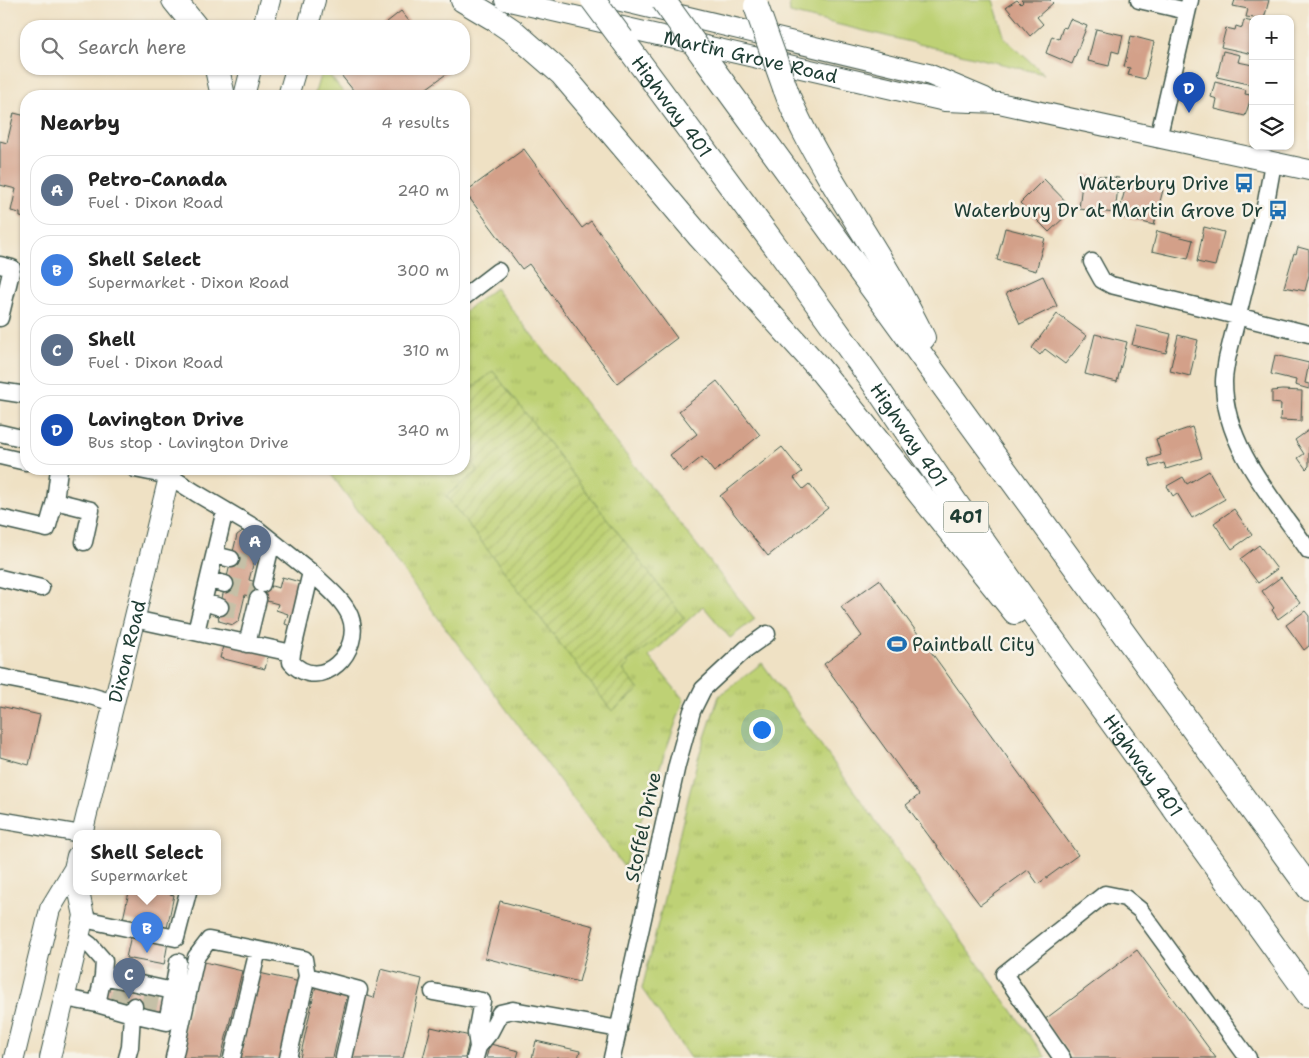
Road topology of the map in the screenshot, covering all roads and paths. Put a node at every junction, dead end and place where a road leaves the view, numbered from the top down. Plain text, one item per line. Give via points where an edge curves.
1 (174, 0) edge
2 (270, 0) edge
3 (315, 0) edge
4 (463, 0) edge
5 (505, 0) edge
6 (593, 0) edge
7 (617, 0) edge
8 (663, 0) edge
9 (1139, 0) edge
10 (755, 3) edge
11 (1188, 5) edge
12 (190, 20) edge
13 (264, 20) edge
14 (310, 20) edge
15 (218, 75) edge
16 (249, 75) edge
17 (294, 75) edge
18 (221, 90) edge
19 (246, 90) edge
20 (290, 90) edge
21 (999, 103) junction
22 (1158, 139) junction
23 (1273, 163) junction
24 (1309, 170) edge
25 (1092, 262) dead end
26 (0, 265) edge
27 (498, 271) dead end
28 (470, 292) edge
29 (1239, 315) junction
30 (0, 318) edge
31 (1309, 334) edge
32 (0, 391) edge
33 (20, 395) edge
34 (952, 398) junction
35 (0, 433) edge
36 (20, 438) edge
37 (0, 456) edge
38 (20, 461) edge
39 (58, 475) edge
40 (170, 475) edge
41 (173, 475) edge
42 (55, 500) junction
43 (225, 510) junction
44 (0, 518) edge
45 (272, 541) junction
46 (84, 542) dead end
47 (1309, 551) edge
48 (215, 555) junction
49 (231, 559) tunnel mouth
50 (311, 572) junction
51 (0, 578) edge
52 (209, 580) junction
53 (225, 584) tunnel mouth
54 (42, 588) dead end
55 (204, 602) junction
56 (220, 607) tunnel mouth
57 (134, 619) junction
58 (196, 632) junction
59 (767, 634) dead end
60 (248, 644) junction
61 (292, 653) junction
62 (0, 677) edge
63 (114, 703) junction
64 (1129, 745) junction
65 (0, 820) edge
66 (83, 830) edge
67 (73, 832) edge
68 (73, 872) edge
69 (1309, 888) edge
70 (80, 895) edge
71 (187, 895) edge
72 (81, 928) junction
73 (258, 950) junction
74 (178, 962) dead end
75 (103, 976) junction
76 (307, 976) junction
77 (173, 991) junction
78 (433, 992) dead end
79 (1309, 995) edge
80 (64, 998) junction
81 (135, 998) junction
82 (97, 1004) junction
83 (619, 1029) junction
84 (477, 1052) edge
85 (14, 1058) edge
86 (50, 1058) edge
87 (127, 1058) edge
88 (174, 1058) edge
89 (232, 1058) edge
90 (288, 1058) edge
91 (344, 1058) edge
92 (612, 1058) edge
93 (1062, 1058) edge
94 (1248, 1058) edge

1 - 12 highway
2 - 13 main road
3 - 14 main road
4 - 64 highway via 514,32 562,74 700,237 818,367 1054,660
5 - 21 main road, Martin Grove Road via 945,101
6 - 64 highway, Highway 401 / 401, bridge via 782,255
7 - 21 main road, Martin Grove Road via 928,74
8 - 34 highway, bridge
9 - 11 street
10 - 34 highway, bridge via 792,108 906,302
11 - 22 street
15 - 18 highway
16 - 19 main road
17 - 20 main road
21 - 22 main road, Martin Grove Road
22 - 23 main road, Martin Grove Road
23 - 24 main road, Martin Grove Road
23 - 29 street
25 - 29 street via 1102,280 1112,285
26 - 30 street via 12,268
27 - 28 street
29 - 31 street
29 - 47 street via 1224,380 1231,427 1255,473
32 - 33 street
34 - 69 highway
35 - 36 street
37 - 38 street
39 - 42 street
40 - 57 main road, Dixon Road
41 - 43 street
42 - 44 street via 47,529
42 - 46 street via 92,510
43 - 45 street
43 - 48 street
45 - 50 street
45 - 60 street via 260,566
48 - 49 street
48 - 52 street
50 - 61 street
50 - 61 street via 344,605 350,615 353,638 340,662 322,673 312,674 297,669 292,662
51 - 54 street
52 - 53 street
52 - 55 street
55 - 56 street
55 - 58 street
57 - 58 street
57 - 63 main road, Dixon Road
58 - 60 street
59 - 83 street, Stoffel Drive via 703,689 692,711
60 - 61 street
62 - 63 street via 78,692
63 - 66 main road, Dixon Road
64 - 79 highway, Highway 401 / 401
65 - 67 street
68 - 85 main road via 50,909
70 - 72 main road via 84,916
71 - 72 street via 176,938
72 - 75 street via 104,961
72 - 80 main road
73 - 76 street via 304,960
73 - 88 street via 209,940 200,951
73 - 89 street
74 - 77 street
75 - 81 street
75 - 82 street
76 - 90 street
76 - 91 street via 359,990
77 - 81 street
77 - 81 street via 167,1022
78 - 84 street via 482,1001 476,1033
80 - 82 street
80 - 86 main road
81 - 82 street
81 - 87 street
83 - 84 street via 513,1010 500,1013
83 - 92 street, Stoffel Drive
93 - 94 street via 1004,974 1105,894 1125,898 1140,910

